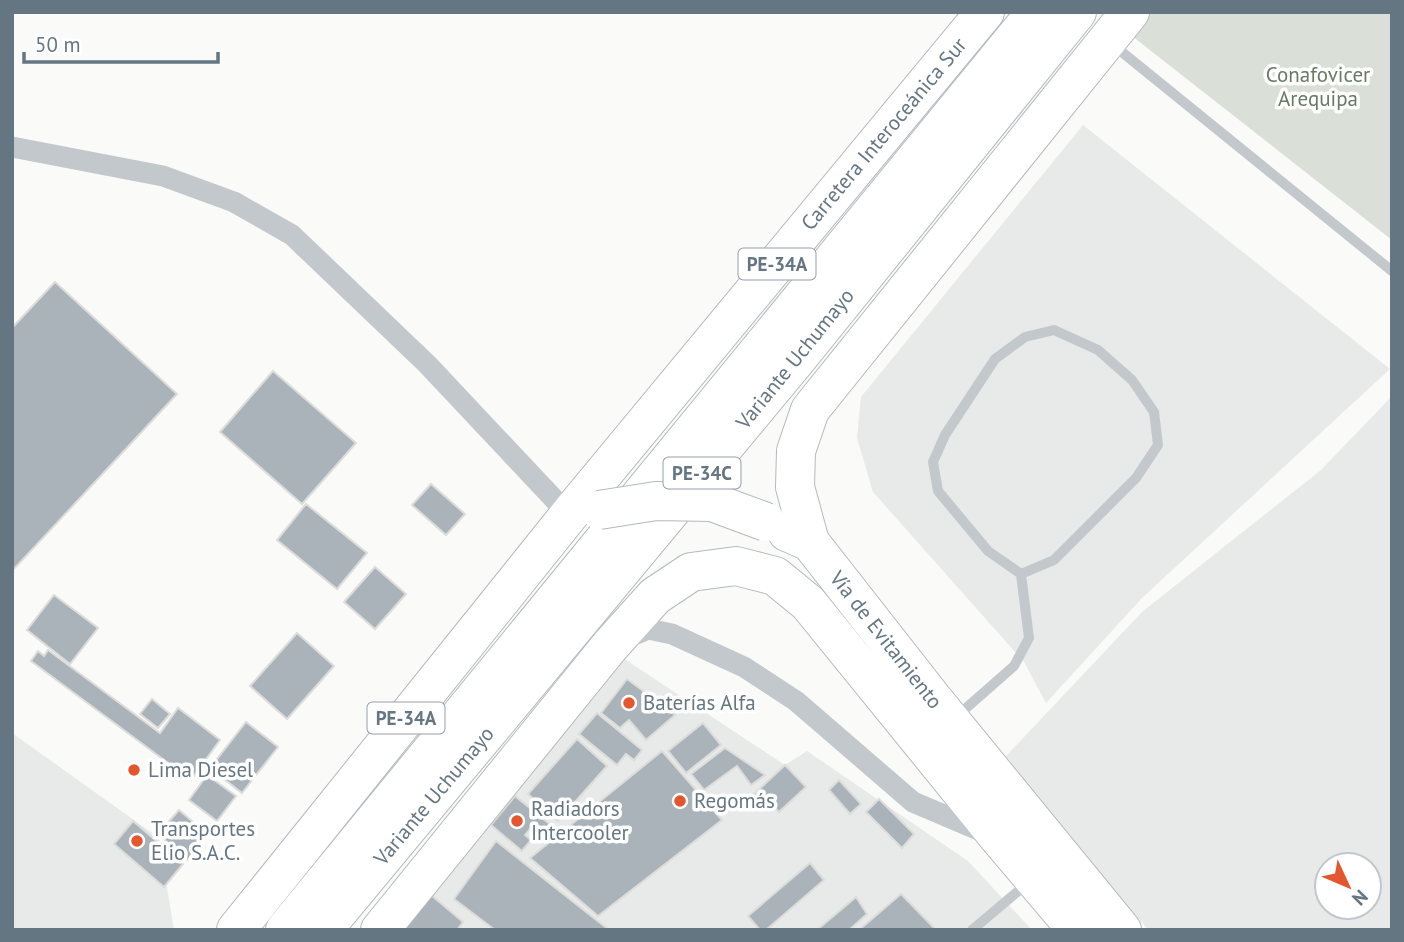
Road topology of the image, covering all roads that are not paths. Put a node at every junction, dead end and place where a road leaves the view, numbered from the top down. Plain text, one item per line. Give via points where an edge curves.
1 (985, 12) edge
2 (1036, 12) edge
3 (1077, 12) edge
4 (1119, 26) edge
5 (12, 147) edge
6 (1392, 271) edge
7 (584, 513) junction
8 (810, 542) junction
9 (1021, 574) junction
10 (775, 576) joint
11 (610, 646) junction
12 (951, 721) junction
13 (999, 838) junction
14 (1034, 878) junction
15 (240, 927) edge
16 (285, 930) edge
17 (323, 930) edge
18 (380, 930) edge
19 (972, 930) edge
20 (1077, 930) edge
21 (1122, 930) edge

1 - 7 highway, Carretera Interoceánica Sur / PE-34A
2 - 16 highway, Variante Uchumayo / PE-34C
3 - 17 highway, Variante Uchumayo / PE-34C via 797,359
4 - 6 lane
4 - 8 highway via 810,410 796,451 795,487
5 - 7 street via 163,176 234,202 292,235
7 - 8 highway, Vía de Evitamiento, bridge via 656,501 712,502
7 - 15 highway, PE-34A
8 - 12 highway, Vía de Evitamiento
9 - 9 lane via 988,551 938,491 933,462 945,435 995,359 1025,337 1054,330 1098,350 1132,380 1154,412 1157,445 1136,478 1054,560
9 - 12 lane via 1029,638 1014,666
10 - 11 highway, Variante Uchumayo via 736,566 691,572 655,596
10 - 13 highway, Vía de Evitamiento via 808,603
11 - 13 street, Vía de Evitamiento via 648,629 673,634 744,667 796,701 913,802
11 - 18 highway, Variante Uchumayo
12 - 21 highway, Vía de Evitamiento
13 - 14 highway, Vía de Evitamiento
14 - 19 lane
14 - 20 highway, Vía de Evitamiento

